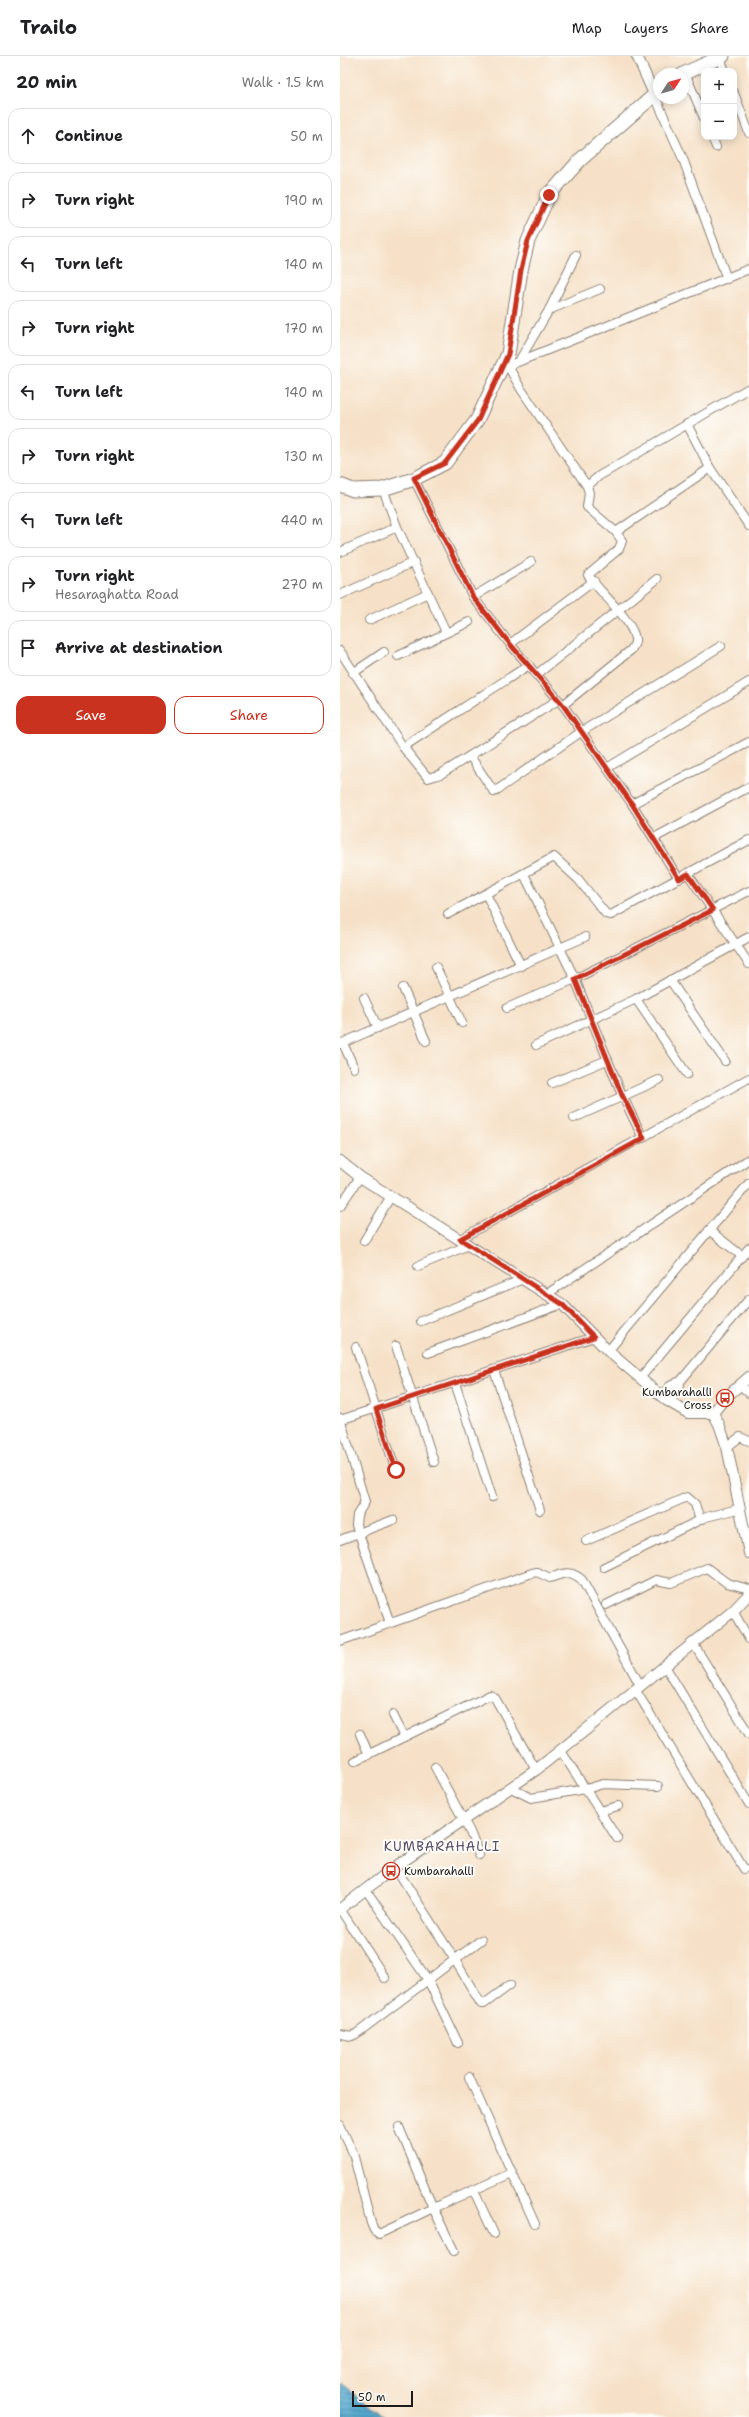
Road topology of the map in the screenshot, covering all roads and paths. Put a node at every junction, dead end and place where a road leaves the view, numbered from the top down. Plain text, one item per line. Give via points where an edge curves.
1 (637, 56) edge
2 (722, 57) edge
3 (725, 68) edge
4 (689, 72) edge
5 (689, 85) edge
6 (653, 86) edge
7 (653, 95) edge
8 (737, 101) edge
9 (661, 104) edge
10 (701, 111) edge
11 (749, 133) edge
12 (713, 140) edge
13 (716, 147) dead end
14 (576, 255) dead end
15 (749, 270) edge
16 (727, 279) junction
17 (600, 289) dead end
18 (548, 310) junction
19 (519, 361) junction
20 (505, 367) junction
21 (749, 388) edge
22 (687, 424) junction
23 (710, 468) junction
24 (414, 478) junction
25 (340, 485) edge
26 (587, 486) junction
27 (383, 489) junction
28 (749, 526) edge
29 (397, 527) junction
30 (616, 532) junction
31 (340, 552) edge
32 (414, 562) junction
33 (531, 562) dead end
34 (657, 579) dead end
35 (594, 581) junction
36 (428, 593) junction
37 (340, 595) edge
38 (473, 597) junction
39 (619, 611) junction
40 (369, 620) dead end
41 (469, 622) dead end
42 (446, 632) junction
43 (510, 644) junction
44 (720, 646) dead end
45 (340, 651) edge
46 (384, 652) dead end
47 (398, 656) dead end
48 (529, 665) junction
49 (353, 672) junction
50 (536, 675) junction
51 (749, 682) edge
52 (561, 702) junction
53 (581, 732) junction
54 (749, 742) edge
55 (403, 747) junction
56 (470, 756) junction
57 (607, 768) junction
58 (749, 787) edge
59 (632, 804) junction
60 (654, 838) junction
61 (749, 840) edge
62 (524, 874) junction
63 (688, 874) junction
64 (679, 879) junction
65 (749, 891) edge
66 (486, 894) junction
67 (713, 910) junction
68 (448, 914) dead end
69 (585, 937) dead end
70 (749, 937) edge
71 (736, 944) junction
72 (559, 949) junction
73 (749, 964) edge
74 (521, 966) junction
75 (436, 967) dead end
76 (575, 979) junction
77 (670, 980) junction
78 (403, 988) dead end
79 (450, 997) junction
80 (364, 998) dead end
81 (636, 999) junction
82 (506, 1008) dead end
83 (413, 1013) junction
84 (590, 1020) junction
85 (462, 1023) dead end
86 (378, 1028) junction
87 (426, 1041) dead end
88 (341, 1044) edge
89 (536, 1045) dead end
90 (607, 1060) junction
91 (725, 1061) dead end
92 (354, 1068) dead end
93 (687, 1074) dead end
94 (749, 1078) edge
95 (659, 1080) dead end
96 (552, 1083) dead end
97 (622, 1095) junction
98 (574, 1118) dead end
99 (644, 1138) junction
100 (749, 1158) edge
101 (340, 1161) edge
102 (360, 1177) junction
103 (749, 1183) edge
104 (391, 1196) junction
105 (340, 1206) edge
106 (709, 1230) junction
107 (460, 1239) junction
108 (364, 1241) dead end
109 (469, 1245) junction
110 (749, 1248) edge
111 (742, 1256) junction
112 (418, 1266) dead end
113 (523, 1279) junction
114 (546, 1294) junction
115 (749, 1299) edge
116 (562, 1304) junction
117 (421, 1321) dead end
118 (594, 1337) junction
119 (396, 1346) dead end
120 (356, 1347) dead end
121 (608, 1351) junction
122 (428, 1353) dead end
123 (494, 1370) junction
124 (749, 1377) edge
125 (641, 1378) junction
126 (455, 1383) junction
127 (679, 1383) junction
128 (740, 1384) junction
129 (749, 1393) edge
130 (413, 1396) junction
131 (661, 1396) junction
132 (670, 1402) junction
133 (376, 1409) junction
134 (712, 1413) junction
135 (340, 1419) edge
136 (749, 1441) edge
137 (727, 1447) junction
138 (434, 1462) dead end
139 (396, 1470) dead end
140 (492, 1497) dead end
141 (738, 1509) junction
142 (540, 1510) dead end
143 (393, 1520) dead end
144 (700, 1520) junction
145 (359, 1533) junction
146 (340, 1540) edge
147 (586, 1541) dead end
148 (749, 1553) edge
149 (604, 1567) dead end
150 (749, 1589) edge
151 (749, 1594) edge
152 (606, 1605) dead end
153 (733, 1611) junction
154 (390, 1623) junction
155 (749, 1639) edge
156 (340, 1641) edge
157 (693, 1643) junction
158 (665, 1666) junction
159 (637, 1687) junction
160 (393, 1715) dead end
161 (360, 1734) dead end
162 (749, 1734) edge
163 (404, 1737) junction
164 (561, 1750) junction
165 (369, 1755) junction
166 (355, 1761) dead end
167 (435, 1767) dead end
168 (536, 1770) junction
169 (658, 1786) dead end
170 (511, 1788) junction
171 (586, 1790) junction
172 (749, 1804) edge
173 (618, 1806) dead end
174 (600, 1811) junction
175 (463, 1820) junction
176 (617, 1838) dead end
177 (479, 1856) dead end
178 (395, 1867) junction
179 (744, 1869) dead end
180 (366, 1890) junction
181 (340, 1909) edge
182 (481, 1940) dead end
183 (455, 1960) junction
184 (385, 1978) dead end
185 (428, 1980) junction
186 (510, 1985) dead end
187 (340, 2034) edge
188 (458, 2043) dead end
189 (469, 2077) dead end
190 (340, 2125) edge
191 (399, 2127) dead end
192 (512, 2173) junction
193 (474, 2190) junction
194 (433, 2208) junction
195 (535, 2224) dead end
196 (494, 2234) dead end
197 (454, 2251) dead end

1 - 6 street
2 - 3 street
2 - 4 main road
5 - 10 street
7 - 20 main road via 580,160 549,195 528,241
8 - 11 street
9 - 16 street
12 - 13 street
14 - 18 street
15 - 16 street
16 - 19 street
17 - 18 street
18 - 19 street
19 - 20 street
20 - 24 main road via 478,420 445,463
20 - 26 street
21 - 22 street
22 - 23 street
22 - 26 street via 599,476
23 - 28 street
23 - 30 street
24 - 27 main road
24 - 38 street
25 - 27 main road via 352,490
26 - 30 street via 587,507
27 - 29 street
29 - 31 street
29 - 32 street
30 - 35 street via 621,537 622,544 588,573
32 - 36 street
32 - 37 street
33 - 38 street
34 - 39 street
35 - 39 street
35 - 43 street
36 - 40 street
36 - 42 street
38 - 43 street
39 - 50 street
39 - 52 street via 636,640 631,650
41 - 42 street
42 - 47 street
43 - 48 street
44 - 53 street
45 - 49 street
46 - 49 street
48 - 50 street
48 - 55 street
49 - 55 street
50 - 52 street
51 - 57 street
52 - 53 street
52 - 56 street
53 - 56 street via 494,792
53 - 57 street
54 - 59 street
55 - 56 street via 428,778 441,774
57 - 59 street
58 - 60 street
59 - 60 street
60 - 64 street
61 - 63 street
62 - 64 street via 556,858 578,879 606,914 611,916
62 - 66 street
62 - 72 street
63 - 64 street
63 - 67 street
65 - 67 street
66 - 68 street
66 - 74 street
67 - 71 street
67 - 76 street
69 - 72 street
70 - 71 street
71 - 73 street
71 - 77 street
72 - 74 street
72 - 76 street
74 - 79 street
75 - 79 street
76 - 82 street
76 - 84 street
77 - 81 street
77 - 91 street
78 - 83 street
79 - 83 street
79 - 85 street
80 - 86 street
81 - 84 street
81 - 93 street
83 - 86 street
83 - 87 street
84 - 89 street
84 - 90 street
86 - 88 street
88 - 92 street
90 - 96 street
90 - 97 street
94 - 99 street
95 - 97 street
97 - 98 street
97 - 99 street
99 - 107 street
100 - 114 street
101 - 102 street
102 - 104 street
102 - 105 street
103 - 106 street
104 - 107 street
104 - 108 street
106 - 111 street
106 - 121 street
107 - 109 street
109 - 112 street
109 - 113 street
110 - 111 street
111 - 125 street
113 - 114 street
113 - 117 street
114 - 116 street
115 - 127 street
116 - 118 street
116 - 122 street
118 - 121 street
118 - 123 street
119 - 130 street
120 - 133 street
121 - 125 street
123 - 126 street
123 - 142 street
124 - 128 street
125 - 131 street
126 - 130 street
126 - 140 street
127 - 131 street via 670,1386
127 - 132 street via 678,1392
128 - 129 street
128 - 134 street
130 - 133 street
130 - 138 street
131 - 132 street
132 - 134 street via 688,1413
133 - 135 street
133 - 139 street
134 - 137 street
135 - 145 street via 365,1502 356,1519
136 - 137 street via 740,1437
137 - 141 street
141 - 144 street
141 - 148 street
143 - 145 street
144 - 147 street via 695,1504 687,1497
144 - 149 street
145 - 146 street
145 - 154 street
150 - 152 street via 727,1583 707,1568 671,1583 656,1580
151 - 153 street
153 - 155 street
153 - 157 street
154 - 156 street
154 - 159 street via 537,1572 550,1578 569,1572 575,1573 582,1580
157 - 158 street
157 - 162 street
158 - 159 street
158 - 172 street
159 - 164 street
159 - 179 street
160 - 163 street
161 - 165 street
163 - 165 street
163 - 168 street via 490,1695 495,1698
164 - 168 street
164 - 171 street
165 - 166 street
167 - 175 street
168 - 170 street
169 - 171 street via 603,1784
170 - 171 street via 531,1798
170 - 175 street
171 - 174 street
173 - 174 street
174 - 176 street
175 - 177 street
175 - 178 street
178 - 180 street
178 - 183 street
180 - 181 street
180 - 185 street
181 - 184 street
182 - 183 street
183 - 185 street
183 - 186 street via 482,2005
185 - 187 street via 356,2034
185 - 188 street
189 - 192 street
190 - 194 street via 353,2153 374,2230 379,2234 385,2233
191 - 194 street
192 - 193 street
192 - 195 street
193 - 194 street
193 - 196 street
194 - 197 street

